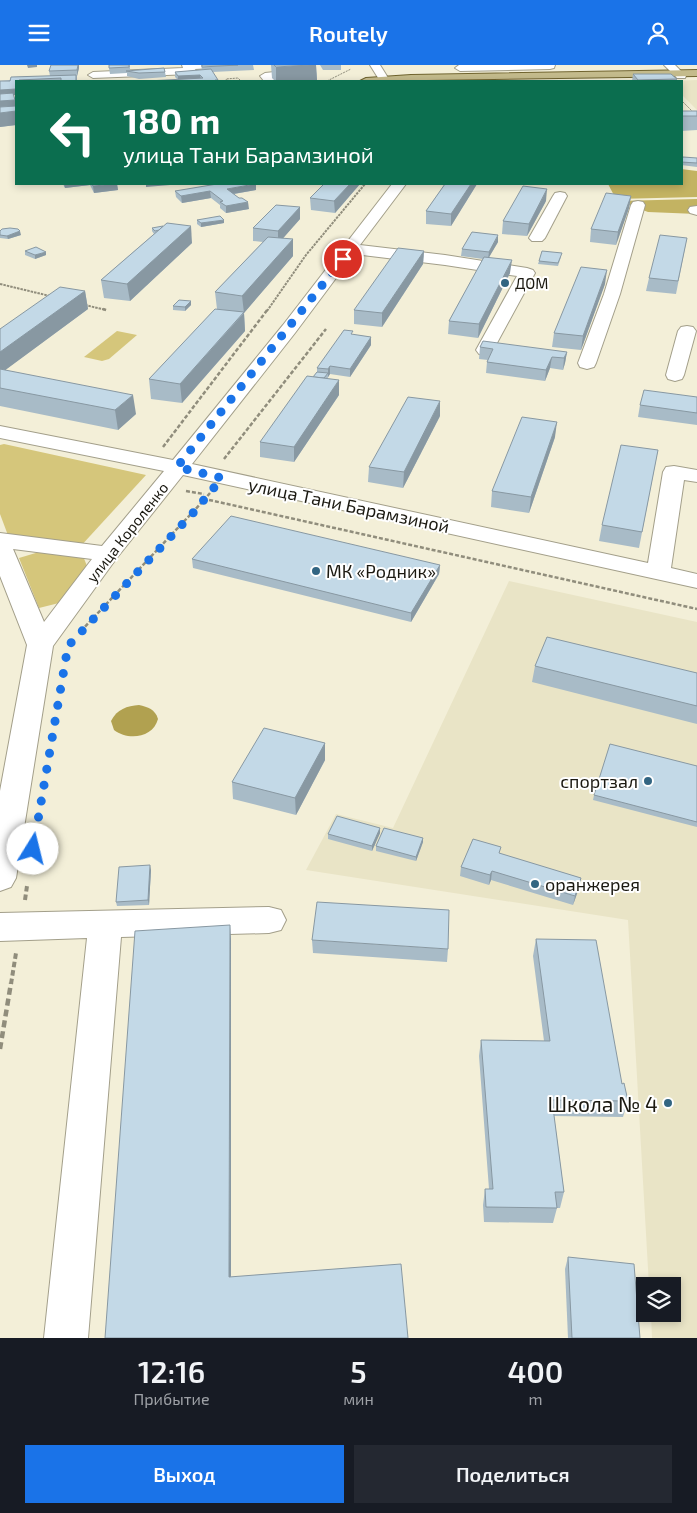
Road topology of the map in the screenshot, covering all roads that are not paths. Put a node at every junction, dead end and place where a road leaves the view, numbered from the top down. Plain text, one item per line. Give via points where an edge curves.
1 (211, 65) edge
2 (307, 65) edge
3 (364, 65) edge
4 (375, 65) edge
5 (549, 65) edge
6 (460, 68) dead end
7 (676, 71) edge
8 (93, 74) edge
9 (697, 74) edge
10 (558, 77) junction
11 (269, 80) edge
12 (378, 80) edge
13 (379, 80) edge
14 (424, 80) edge
15 (449, 80) edge
16 (398, 185) edge
17 (414, 185) edge
18 (560, 196) dead end
19 (638, 205) dead end
20 (537, 238) dead end
21 (357, 249) junction
22 (687, 331) dead end
23 (485, 350) edge
24 (587, 363) dead end
25 (675, 375) dead end
26 (0, 432) edge
27 (184, 476) junction
28 (697, 476) edge
29 (0, 540) edge
30 (0, 547) edge
31 (108, 554) junction
32 (658, 573) junction
33 (697, 581) edge
34 (55, 646) junction
35 (0, 878) edge
36 (269, 920) dead end
37 (105, 925) junction
38 (10, 926) edge
39 (66, 1338) edge

1 - 8 street via 187,66 192,71
2 - 11 street via 310,73 265,75
3 - 12 street
4 - 13 street
5 - 6 street
5 - 10 street
7 - 9 main road
7 - 10 main road
10 - 14 main road
10 - 15 main road
16 - 21 street, улица Короленко
17 - 21 street, улица Короленко
18 - 20 street
19 - 24 street via 612,294
21 - 23 street via 527,273
21 - 27 street, улица Короленко
22 - 25 street
26 - 27 street, улица Тани Барамзиной via 150,462
27 - 31 street, улица Короленко
27 - 32 street, улица Тани Барамзиной via 222,478
27 - 34 street
28 - 32 street via 674,472
29 - 31 street
30 - 34 street
31 - 34 street, улица Короленко
32 - 33 street, улица Тани Барамзиной
34 - 35 street
36 - 37 street
37 - 38 street
37 - 39 street

